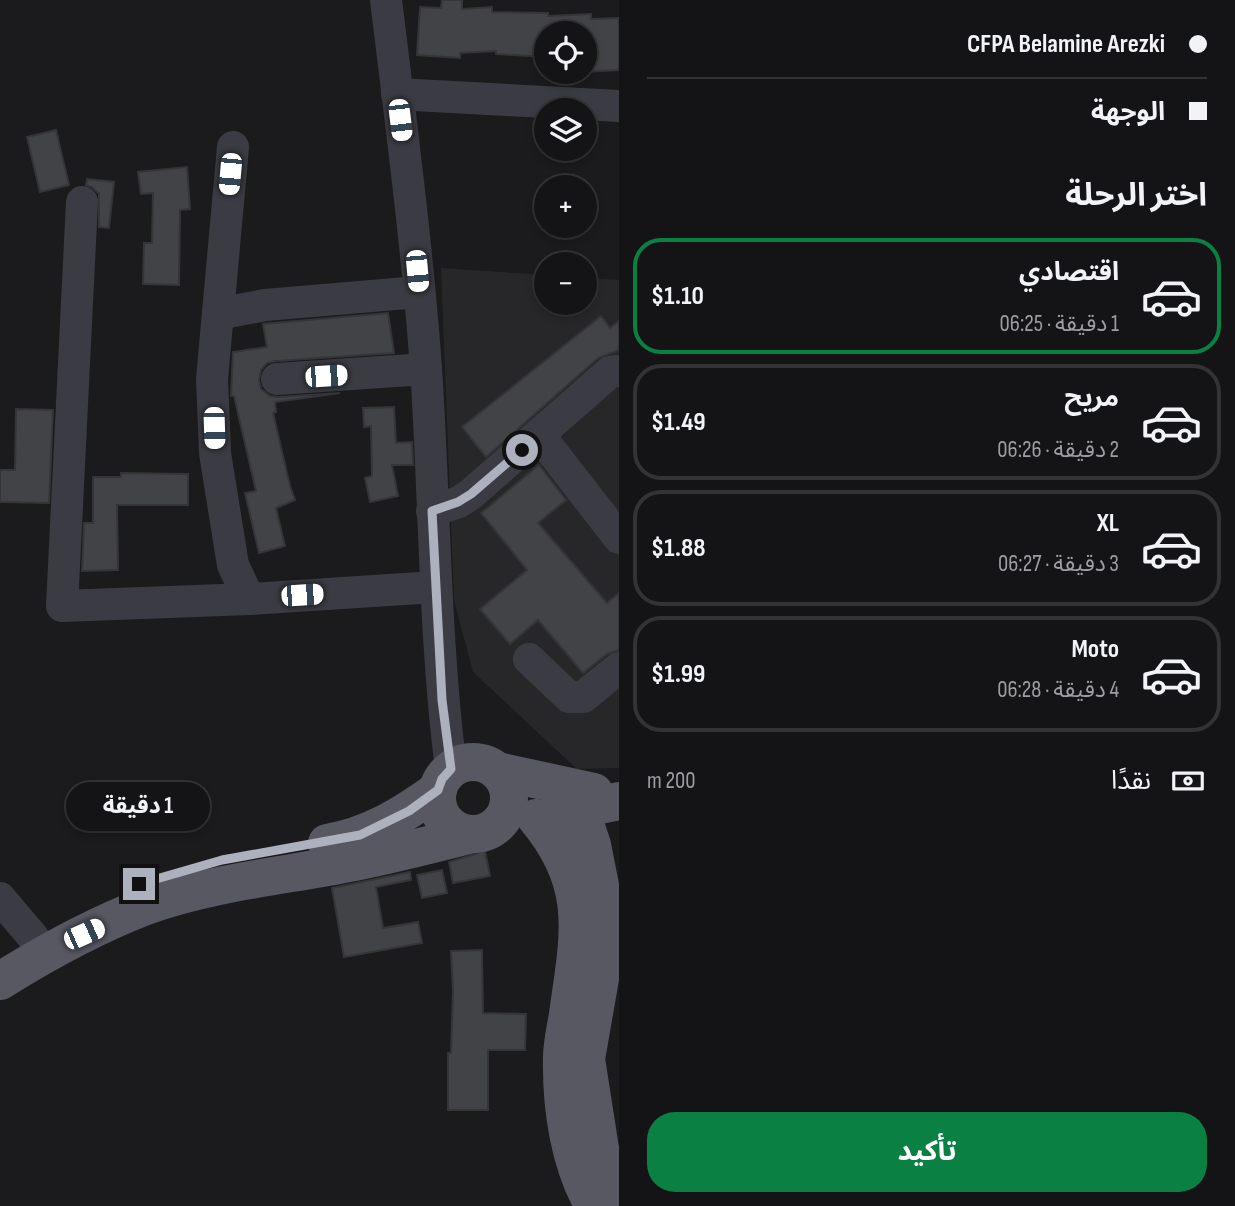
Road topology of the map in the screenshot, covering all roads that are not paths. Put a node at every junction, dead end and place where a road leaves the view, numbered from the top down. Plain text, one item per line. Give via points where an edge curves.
1 (386, 0) edge
2 (397, 94) junction
3 (619, 106) edge
4 (233, 147) dead end
5 (82, 202) dead end
6 (419, 292) junction
7 (218, 314) junction
8 (426, 369) junction
9 (619, 371) edge
10 (277, 379) dead end
11 (539, 435) junction
12 (432, 511) junction
13 (619, 538) edge
14 (435, 587) junction
15 (249, 598) junction
16 (529, 659) dead end
17 (619, 668) edge
18 (465, 773) junction
19 (575, 799) junction
20 (619, 799) edge
21 (536, 818) junction
22 (484, 830) junction
23 (619, 858) edge
24 (0, 898) edge
25 (604, 906) junction
26 (33, 937) junction
27 (0, 956) edge
28 (0, 981) edge
29 (619, 1198) edge
30 (594, 1206) edge

1 - 2 street
2 - 3 street
2 - 6 street
4 - 7 street
5 - 15 street via 62,606
6 - 7 street via 265,305
6 - 8 street
7 - 15 street via 212,379 215,453 233,565
8 - 10 street
8 - 12 street
9 - 11 street via 610,372
11 - 12 street via 471,494
11 - 13 street
12 - 14 street
14 - 15 street
14 - 18 street via 442,700
16 - 17 street via 569,696 583,697
18 - 19 main road
18 - 22 main road via 505,781 509,793 503,817
18 - 22 main road via 437,803 449,825 460,831
18 - 26 main road via 409,811 360,835 222,860 139,884
19 - 20 main road
19 - 21 main road
19 - 25 main road via 598,869
21 - 22 main road
21 - 30 main road via 566,864 578,908 578,942 562,1056 574,1158
22 - 28 main road via 145,907 84,934
23 - 25 main road
24 - 26 street
25 - 29 main road via 602,967 586,1059 600,1149
26 - 27 main road

